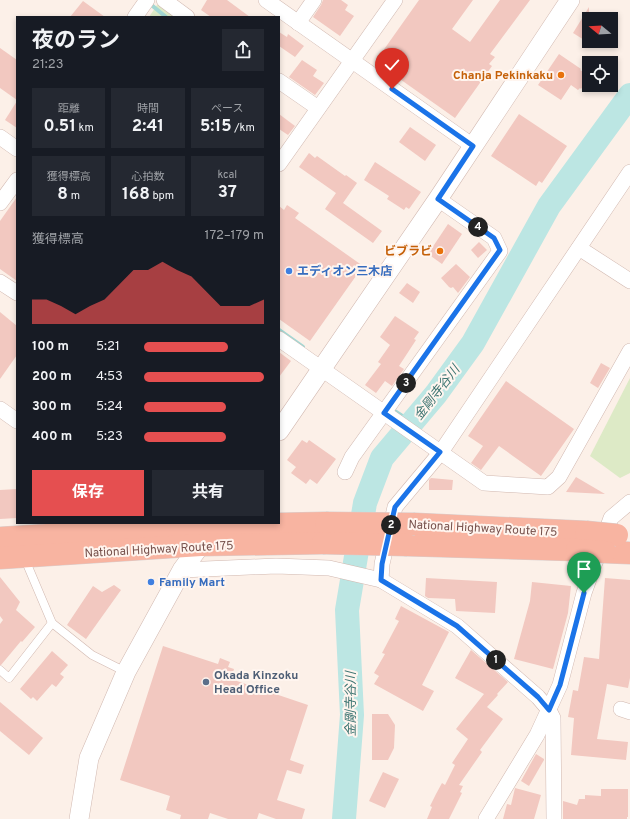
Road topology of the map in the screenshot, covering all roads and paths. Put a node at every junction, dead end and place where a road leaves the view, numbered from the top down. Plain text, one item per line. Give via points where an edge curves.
1 (147, 0) edge
2 (164, 0) edge
3 (266, 0) edge
4 (314, 0) edge
5 (395, 0) edge
6 (570, 0) edge
7 (135, 16) edge
8 (186, 16) edge
9 (298, 23) junction
10 (352, 61) junction
11 (280, 82) edge
12 (318, 108) junction
13 (0, 138) edge
14 (473, 146) junction
15 (16, 148) edge
16 (280, 163) edge
17 (630, 172) edge
18 (16, 181) edge
19 (438, 199) junction
20 (0, 203) edge
21 (579, 248) junction
22 (630, 280) edge
23 (0, 282) edge
24 (16, 293) edge
25 (280, 340) edge
26 (630, 351) edge
27 (321, 369) junction
28 (0, 409) edge
29 (388, 416) junction
30 (16, 420) edge
31 (280, 430) edge
32 (440, 452) junction
33 (345, 472) dead end
34 (630, 502) edge
35 (216, 524) edge
36 (146, 525) edge
37 (325, 533) junction
38 (0, 538) edge
39 (582, 541) junction
40 (617, 541) edge
41 (201, 545) junction
42 (630, 553) edge
43 (24, 556) junction
44 (0, 558) edge
45 (182, 570) junction
46 (381, 580) junction
47 (52, 623) junction
48 (0, 670) edge
49 (126, 672) junction
50 (549, 710) junction
51 (79, 819) edge
52 (486, 819) edge
53 (554, 819) edge

1 - 7 street
2 - 8 street
3 - 9 street
4 - 9 street
5 - 10 street
6 - 14 street
9 - 10 street
10 - 12 street
10 - 14 street
11 - 12 street
12 - 16 street
13 - 15 street
14 - 19 street
17 - 21 street
18 - 20 street
19 - 27 street
19 - 29 street via 494,238 500,250
21 - 22 street
21 - 32 street
23 - 24 street
25 - 27 street
26 - 32 street via 559,477 548,488 484,483
27 - 29 street
27 - 31 street
28 - 30 street
29 - 32 street
29 - 33 street via 352,457
32 - 46 street via 395,507 382,564
34 - 50 street via 611,518 584,593 560,685
35 - 36 highway, National Highway Route 175
35 - 37 highway, National Highway Route 175
35 - 41 street
36 - 38 highway, National Highway Route 175 via 110,531
37 - 39 highway, National Highway Route 175, bridge via 407,545
37 - 39 highway, National Highway Route 175, bridge via 415,524
37 - 41 highway, National Highway Route 175
39 - 40 highway, National Highway Route 175, bridge
40 - 42 highway, National Highway Route 175
41 - 43 highway, National Highway Route 175
41 - 45 street
43 - 44 highway, National Highway Route 175
43 - 47 lane
45 - 46 street via 276,566 329,568
45 - 49 street
46 - 50 street via 457,626 538,697
47 - 48 lane via 9,678
47 - 49 lane via 92,655
49 - 51 street via 89,758
50 - 52 street via 537,735
50 - 53 street via 553,718

